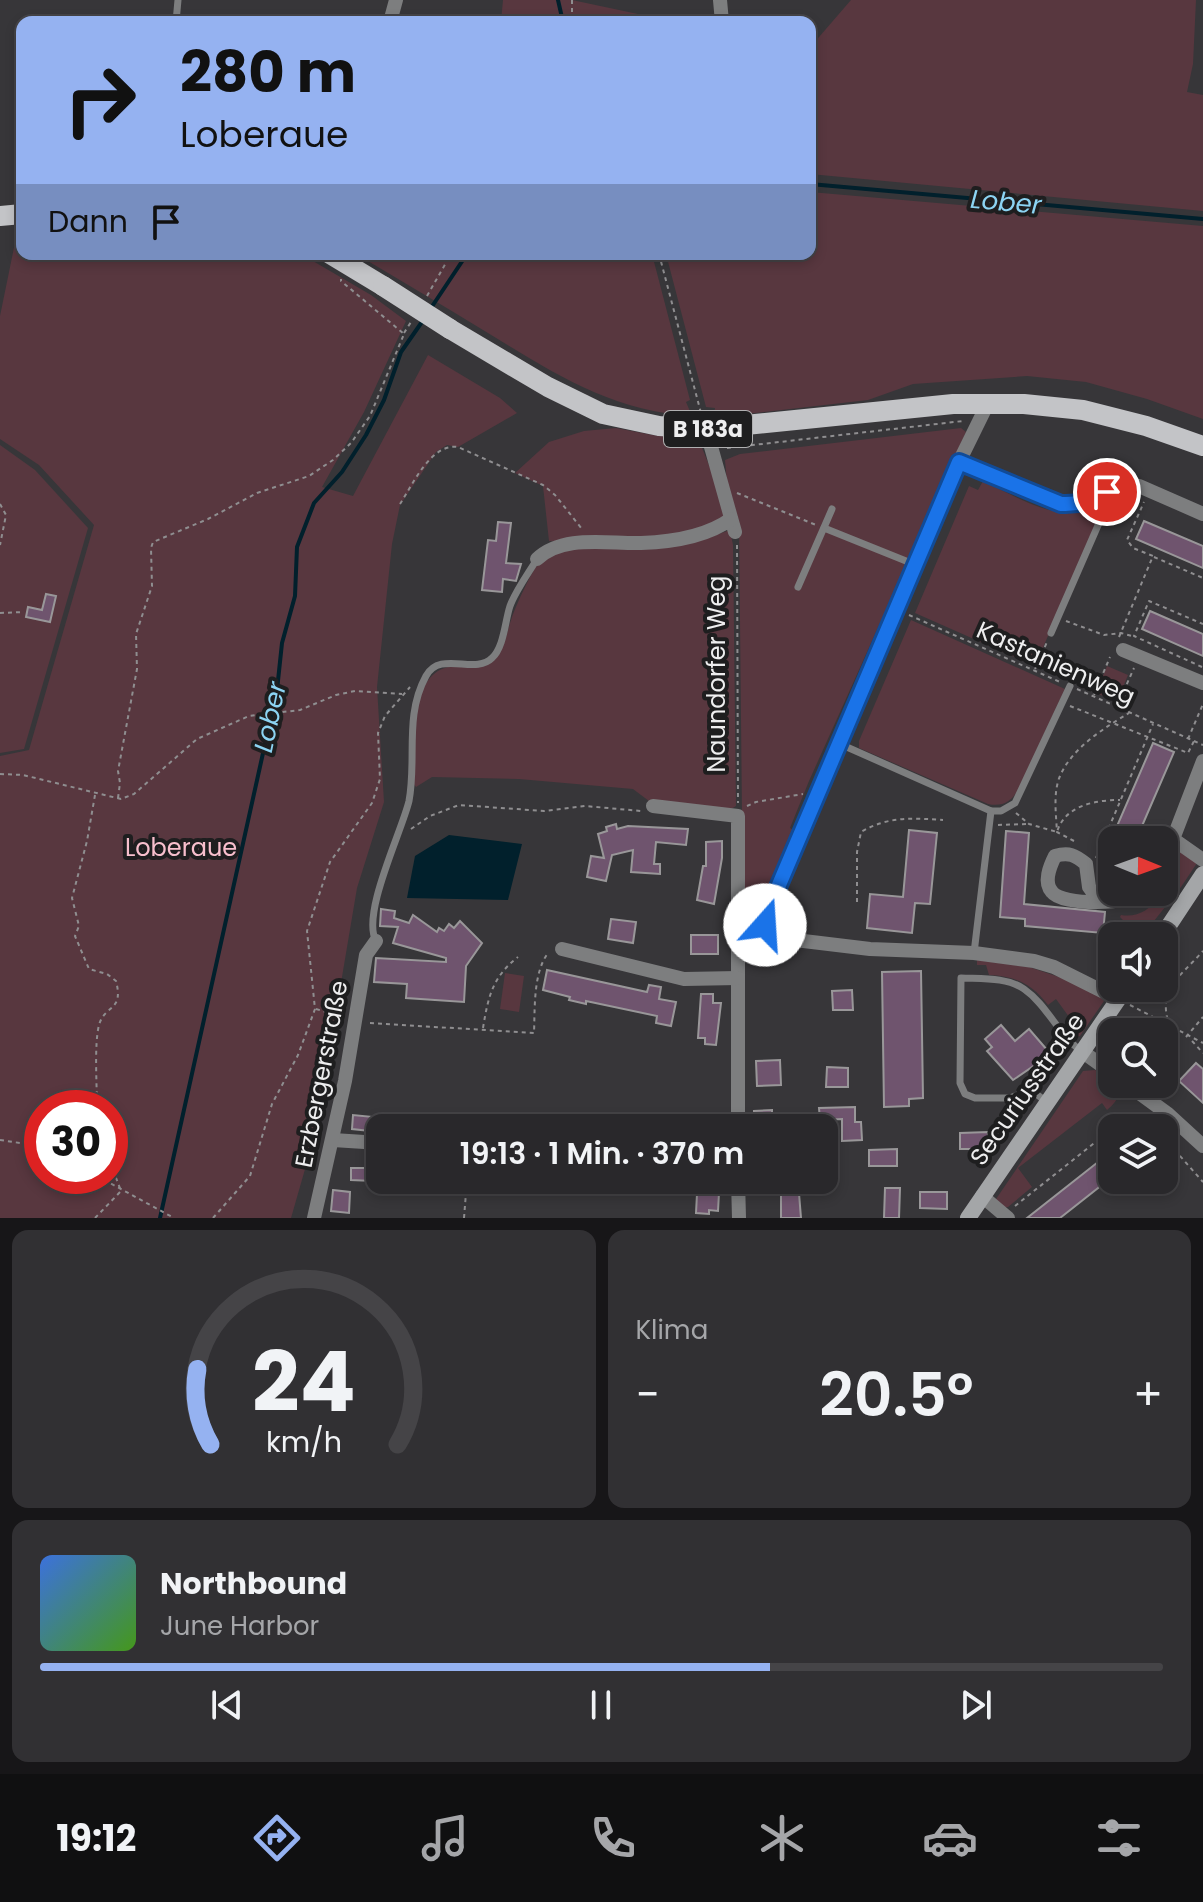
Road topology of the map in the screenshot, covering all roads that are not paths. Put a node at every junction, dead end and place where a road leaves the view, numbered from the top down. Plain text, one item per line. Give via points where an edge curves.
1 (340, 260) edge
2 (984, 412) junction
3 (706, 429) junction
4 (1203, 446) edge
5 (959, 462) junction
6 (1107, 492) junction
7 (832, 509) dead end
8 (1203, 514) edge
9 (824, 528) junction
10 (537, 559) joint
11 (916, 565) junction
12 (798, 587) dead end
13 (1051, 633) road end
14 (1123, 650) dead end
15 (1203, 683) edge
16 (1070, 686) road end
17 (840, 744) junction
18 (1203, 761) edge
19 (653, 806) road end
20 (991, 811) junction
21 (1178, 826) edge
22 (1178, 842) edge
23 (1203, 860) edge
24 (1203, 874) edge
25 (1099, 901) joint
26 (1171, 922) edge
27 (376, 941) joint
28 (562, 949) road end
29 (974, 953) junction
30 (738, 978) junction
31 (1098, 984) edge
32 (1117, 1002) edge
33 (1083, 1052) junction
34 (1098, 1063) edge
35 (1146, 1098) edge
36 (1048, 1103) junction
37 (738, 1114) edge
38 (333, 1140) junction
39 (366, 1142) edge
40 (1203, 1146) edge
41 (738, 1194) edge
42 (982, 1196) junction
43 (1006, 1216) edge
44 (314, 1218) edge
45 (739, 1218) edge
46 (968, 1218) edge

1 - 3 main road, B 183a, bridge via 548,387 603,414
2 - 3 main road, B 183a via 953,404
2 - 4 main road, B 183a via 1083,410
2 - 5 street
3 - 10 street via 733,526 645,543 574,543
5 - 6 street via 1061,504 1074,505
5 - 11 street
6 - 8 street via 1128,485
6 - 13 lane via 1106,507
7 - 9 lane
9 - 11 lane
9 - 12 lane
10 - 27 lane via 511,604 492,658 439,665 428,671 418,690 411,723 409,800 375,910
11 - 17 street
14 - 15 street
16 - 20 lane via 1015,803
17 - 20 lane
17 - 29 street via 765,925 787,939
18 - 21 street
19 - 30 street via 738,816
20 - 29 lane
22 - 23 street
24 - 26 street
25 - 25 street via 1089,887 1086,864 1075,855 1055,856 1048,877 1054,896
27 - 38 street, Erzbergerstraße via 366,955
28 - 30 street via 684,979
29 - 31 street via 1011,956
30 - 37 street
32 - 33 street, Securiusstraße
33 - 34 street
33 - 36 street, Securiusstraße
33 - 36 lane via 1023,988 961,978 960,1083 965,1094 1010,1098 1035,1093
35 - 40 street
36 - 42 street, Securiusstraße
38 - 39 street
38 - 44 street, Erzbergerstraße
41 - 45 street
42 - 43 street
42 - 46 street, Securiusstraße

